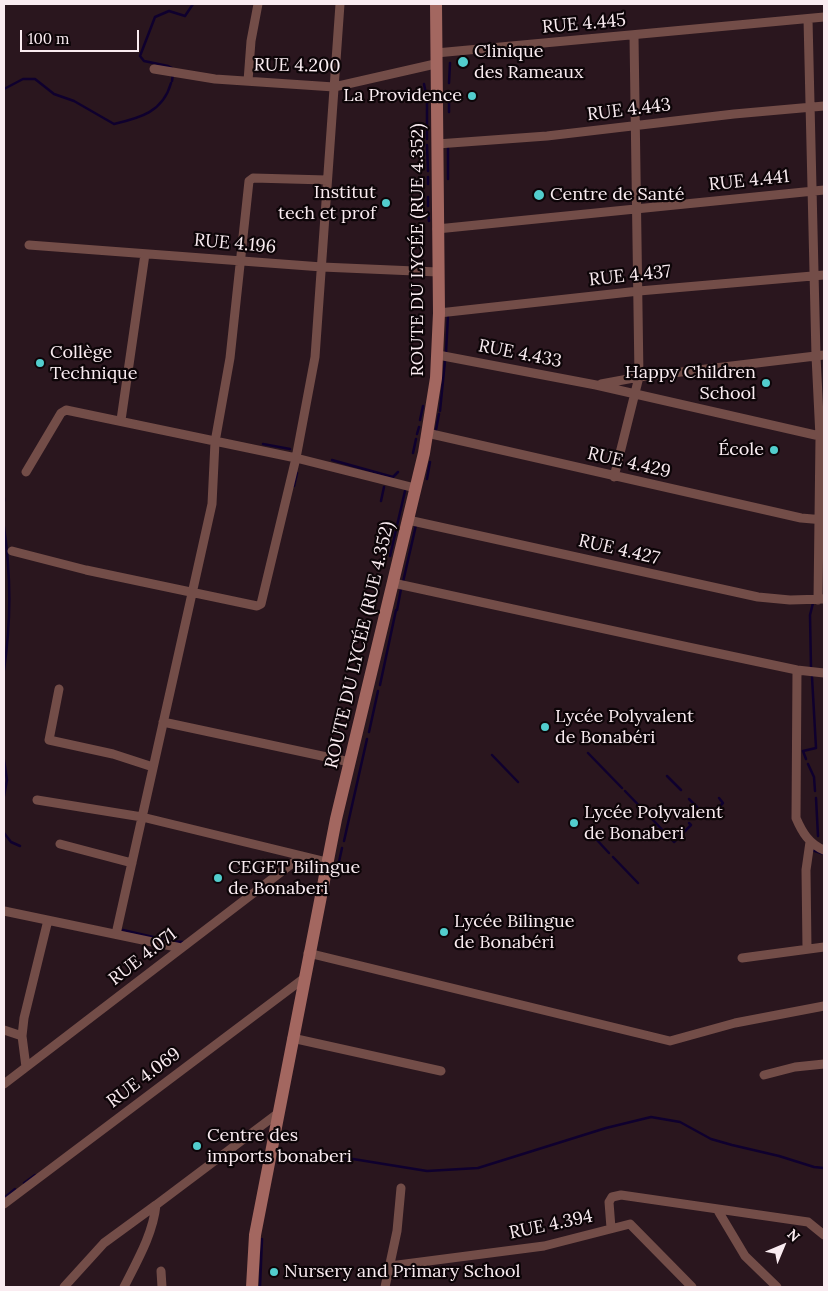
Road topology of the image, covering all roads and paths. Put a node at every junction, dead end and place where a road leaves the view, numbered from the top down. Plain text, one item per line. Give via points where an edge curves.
1 (258, 4) edge
2 (340, 4) edge
3 (436, 4) edge
4 (824, 17) edge
5 (808, 19) junction
6 (634, 36) junction
7 (435, 58) junction
8 (154, 69) dead end
9 (248, 81) junction
10 (334, 86) junction
11 (824, 106) edge
12 (811, 107) junction
13 (636, 125) junction
14 (437, 144) junction
15 (327, 180) junction
16 (824, 190) edge
17 (814, 191) junction
18 (637, 209) junction
19 (437, 229) junction
20 (29, 246) dead end
21 (145, 254) junction
22 (240, 260) junction
23 (322, 267) junction
24 (438, 272) junction
25 (819, 276) edge
26 (639, 291) junction
27 (439, 313) junction
28 (438, 355) junction
29 (820, 356) edge
30 (639, 377) junction
31 (596, 385) junction
32 (636, 394) junction
33 (121, 420) junction
34 (427, 433) junction
35 (822, 437) edge
36 (215, 442) junction
37 (296, 458) junction
38 (26, 472) dead end
39 (614, 477) junction
40 (415, 488) junction
41 (408, 520) junction
42 (823, 520) edge
43 (12, 551) dead end
44 (393, 583) junction
45 (194, 592) junction
46 (821, 600) edge
47 (797, 670) junction
48 (824, 673) edge
49 (59, 689) dead end
50 (163, 722) junction
51 (350, 762) junction
52 (153, 767) junction
53 (37, 800) dead end
54 (142, 817) junction
55 (810, 842) junction
56 (60, 844) dead end
57 (824, 850) edge
58 (302, 856) junction
59 (326, 862) junction
60 (132, 864) junction
61 (4, 911) edge
62 (48, 920) junction
63 (116, 934) junction
64 (824, 947) edge
65 (181, 948) junction
66 (807, 949) junction
67 (308, 953) junction
68 (742, 958) dead end
69 (303, 979) junction
70 (824, 1006) edge
71 (4, 1030) edge
72 (22, 1036) junction
73 (292, 1038) junction
74 (824, 1064) edge
75 (26, 1067) junction
76 (441, 1071) dead end
77 (764, 1074) dead end
78 (4, 1084) edge
79 (277, 1114) junction
80 (401, 1188) dead end
81 (4, 1204) edge
82 (156, 1205) junction
83 (717, 1209) junction
84 (611, 1228) junction
85 (824, 1235) edge
86 (390, 1266) junction
87 (161, 1271) dead end
88 (64, 1287) edge
89 (124, 1287) edge
90 (162, 1287) edge
91 (252, 1287) edge
92 (385, 1287) edge
93 (692, 1287) edge
94 (777, 1287) edge

1 - 9 street
2 - 10 street
3 - 7 main road, ROUTE DU LYCÉE (RUE 4.352)
4 - 5 street, RUE 4.445
5 - 6 street, RUE 4.445
5 - 12 street
6 - 7 street, RUE 4.445
6 - 13 street
7 - 10 street, RUE 4.200
7 - 14 main road, ROUTE DU LYCÉE (RUE 4.352)
8 - 9 street, RUE 4.200
9 - 10 street, RUE 4.200
10 - 15 street
11 - 12 street, RUE 4.443
12 - 13 street, RUE 4.443
12 - 17 street
13 - 14 street, RUE 4.443
13 - 18 street
14 - 19 main road, ROUTE DU LYCÉE (RUE 4.352)
15 - 22 street via 250,179
15 - 23 street
16 - 17 street, RUE 4.441
17 - 18 street, RUE 4.441
17 - 25 street
18 - 19 street, RUE 4.441
18 - 26 street
19 - 24 main road, ROUTE DU LYCÉE (RUE 4.352)
20 - 21 street, RUE 4.196
21 - 22 street, RUE 4.196
21 - 33 street
22 - 23 street, RUE 4.196
22 - 36 street via 230,358
23 - 24 street, RUE 4.196
23 - 37 street via 314,364
24 - 27 main road, ROUTE DU LYCÉE (RUE 4.352)
25 - 26 street, RUE 4.437
25 - 29 street
26 - 27 street, RUE 4.437
26 - 30 street
27 - 28 main road, ROUTE DU LYCÉE (RUE 4.352)
28 - 31 street, RUE 4.433
28 - 34 main road, ROUTE DU LYCÉE (RUE 4.352) via 434,402
29 - 30 street
29 - 35 street
30 - 31 street
30 - 32 street
31 - 32 street, RUE 4.433
32 - 35 street, RUE 4.433
32 - 39 street
33 - 36 street
33 - 38 street via 63,411
34 - 39 street, RUE 4.429
34 - 40 main road, ROUTE DU LYCÉE (RUE 4.352)
35 - 42 street
36 - 37 street
36 - 45 street via 214,492
37 - 40 street
37 - 45 street via 261,604
39 - 42 street, RUE 4.429
40 - 41 main road, ROUTE DU LYCÉE (RUE 4.352)
41 - 44 main road, ROUTE DU LYCÉE (RUE 4.352)
41 - 46 street, RUE 4.427 via 758,597
42 - 46 street
43 - 45 street
44 - 47 street
44 - 51 main road, ROUTE DU LYCÉE (RUE 4.352)
45 - 50 street
47 - 48 street
47 - 55 street via 796,818
49 - 52 street via 49,740 113,754
50 - 51 street
50 - 52 street
51 - 59 main road, ROUTE DU LYCÉE (RUE 4.352)
52 - 54 street
53 - 54 street
54 - 58 street
54 - 60 street
55 - 57 street
55 - 66 street via 806,870
56 - 60 street
58 - 59 street
58 - 65 street, RUE 4.071
59 - 67 main road, ROUTE DU LYCÉE (RUE 4.352)
60 - 63 street
61 - 62 street
62 - 63 street
62 - 72 street
63 - 65 street
64 - 66 street
65 - 75 street, RUE 4.071
66 - 68 street
67 - 69 main road, ROUTE DU LYCÉE (RUE 4.352)
67 - 70 street via 670,1041 735,1023
69 - 73 main road, ROUTE DU LYCÉE (RUE 4.352)
69 - 81 street, RUE 4.069
71 - 72 street
72 - 75 street
73 - 76 street
73 - 79 main road, ROUTE DU LYCÉE (RUE 4.352)
74 - 77 street
75 - 78 street, RUE 4.071
79 - 82 street
79 - 91 main road, ROUTE DU LYCÉE (RUE 4.352) via 255,1236
80 - 86 street via 398,1231
82 - 88 street via 104,1243
82 - 89 street via 148,1237
83 - 84 street via 616,1195 609,1202
83 - 85 street via 808,1222
83 - 94 street via 745,1256
84 - 86 street, RUE 4.394 via 544,1246
84 - 93 street, RUE 4.394 via 630,1224
86 - 92 street
87 - 90 street

